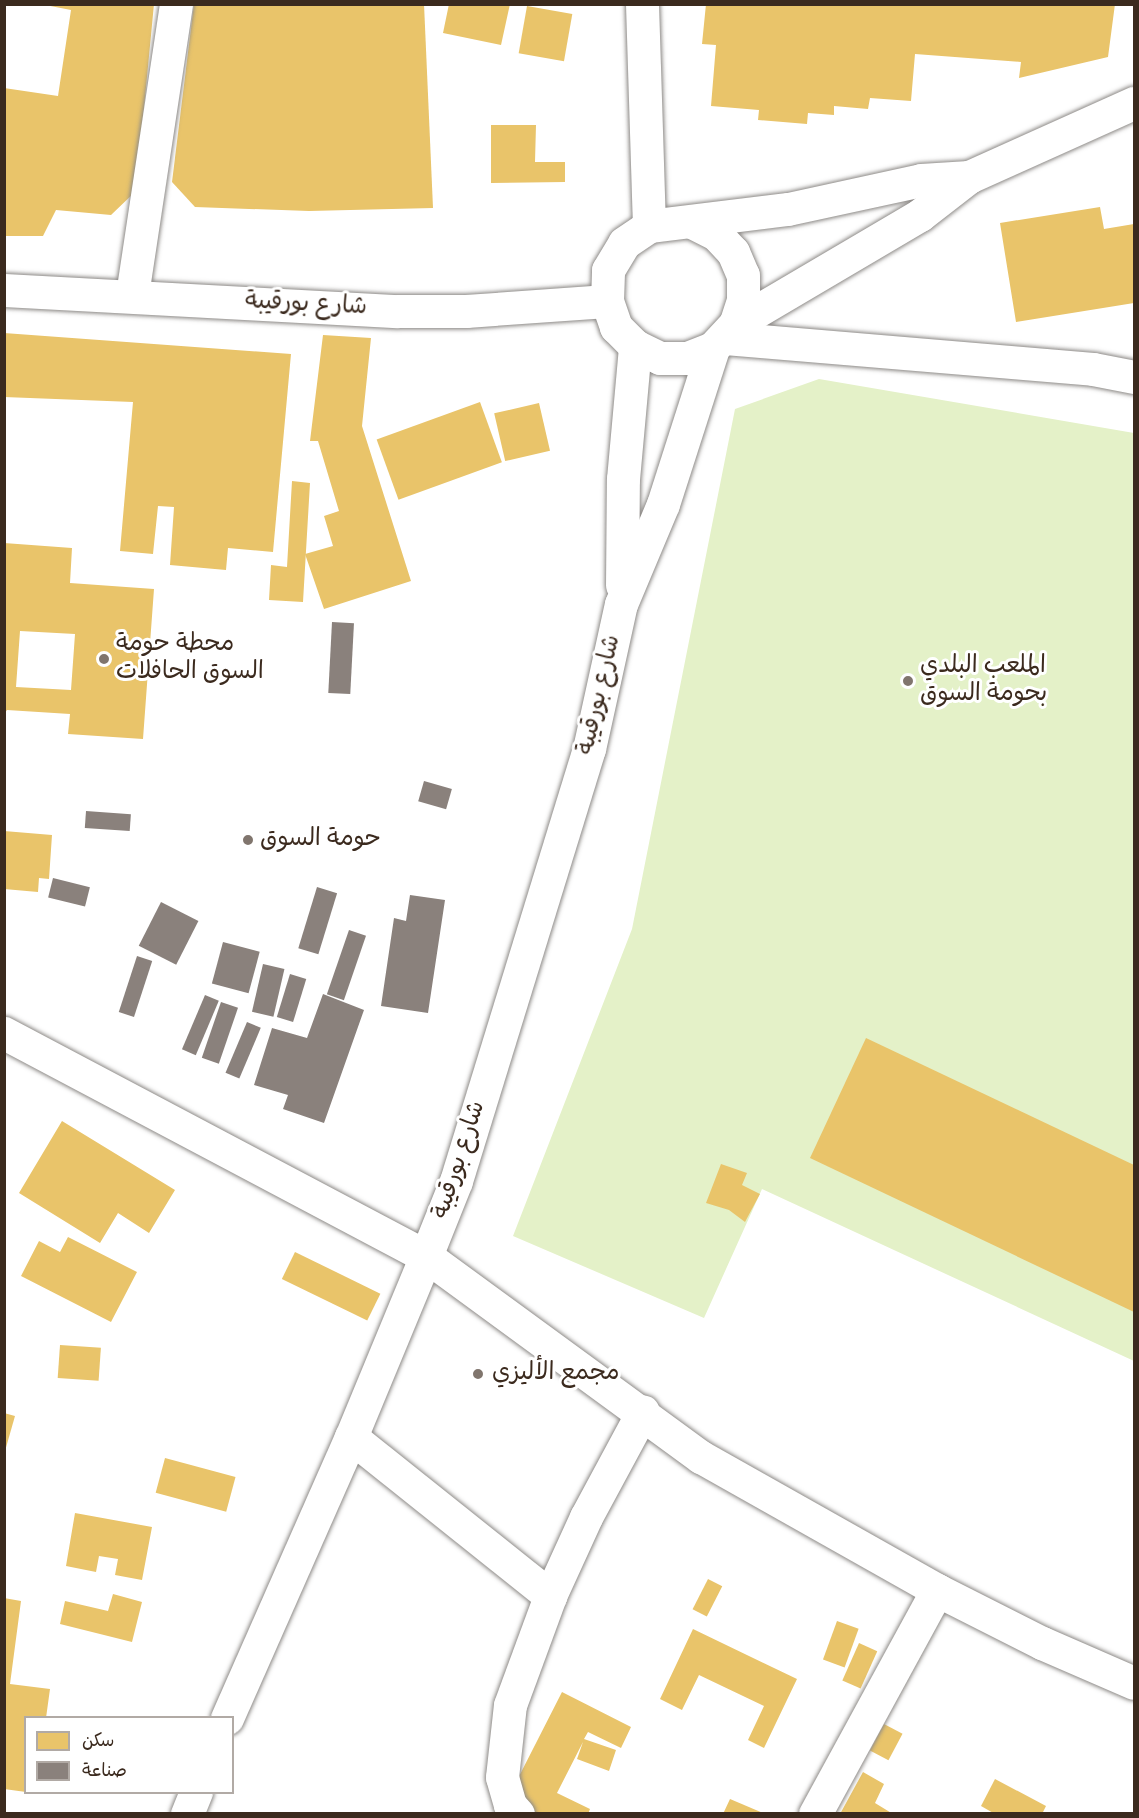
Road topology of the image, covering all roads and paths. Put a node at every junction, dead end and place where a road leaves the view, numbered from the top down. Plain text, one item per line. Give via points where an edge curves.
1 (176, 4) edge
2 (642, 4) edge
3 (1134, 103) edge
4 (969, 177) junction
5 (694, 223) junction
6 (649, 226) junction
7 (4, 290) edge
8 (132, 295) junction
9 (607, 301) junction
10 (724, 337) junction
11 (635, 346) junction
12 (1134, 377) edge
13 (621, 604) junction
14 (4, 1033) edge
15 (426, 1256) junction
16 (643, 1411) junction
17 (351, 1437) junction
18 (937, 1590) junction
19 (550, 1596) junction
20 (1134, 1683) edge
21 (228, 1716) edge
22 (195, 1794) edge
23 (187, 1814) edge
24 (518, 1814) edge
25 (815, 1814) edge

1 - 8 main road
2 - 6 main road
3 - 4 main road
4 - 5 main road via 921,180 788,209
4 - 10 main road via 920,214
5 - 6 main road via 671,220
5 - 10 main road via 716,234 733,252 743,275 743,300
6 - 9 main road via 624,243 608,270
7 - 8 main road, شارع بورقيبة
8 - 9 main road, شارع بورقيبة via 397,311 466,311
9 - 11 main road via 616,327
10 - 11 main road via 678,358 660,358
10 - 12 main road via 1093,369
10 - 13 main road, شارع بورقيبة via 663,504
11 - 13 main road, شارع بورقيبة via 623,479
13 - 15 main road, شارع بورقيبة via 589,749 456,1181
14 - 15 main road
15 - 16 main road
15 - 17 main road, شارع بورقيبة
16 - 18 main road via 701,1457
16 - 19 main road
17 - 19 main road
17 - 21 main road, شارع بورقيبة
18 - 20 main road via 1042,1643
18 - 25 main road
19 - 24 main road via 510,1705 503,1748 502,1777 510,1805
22 - 23 main road

